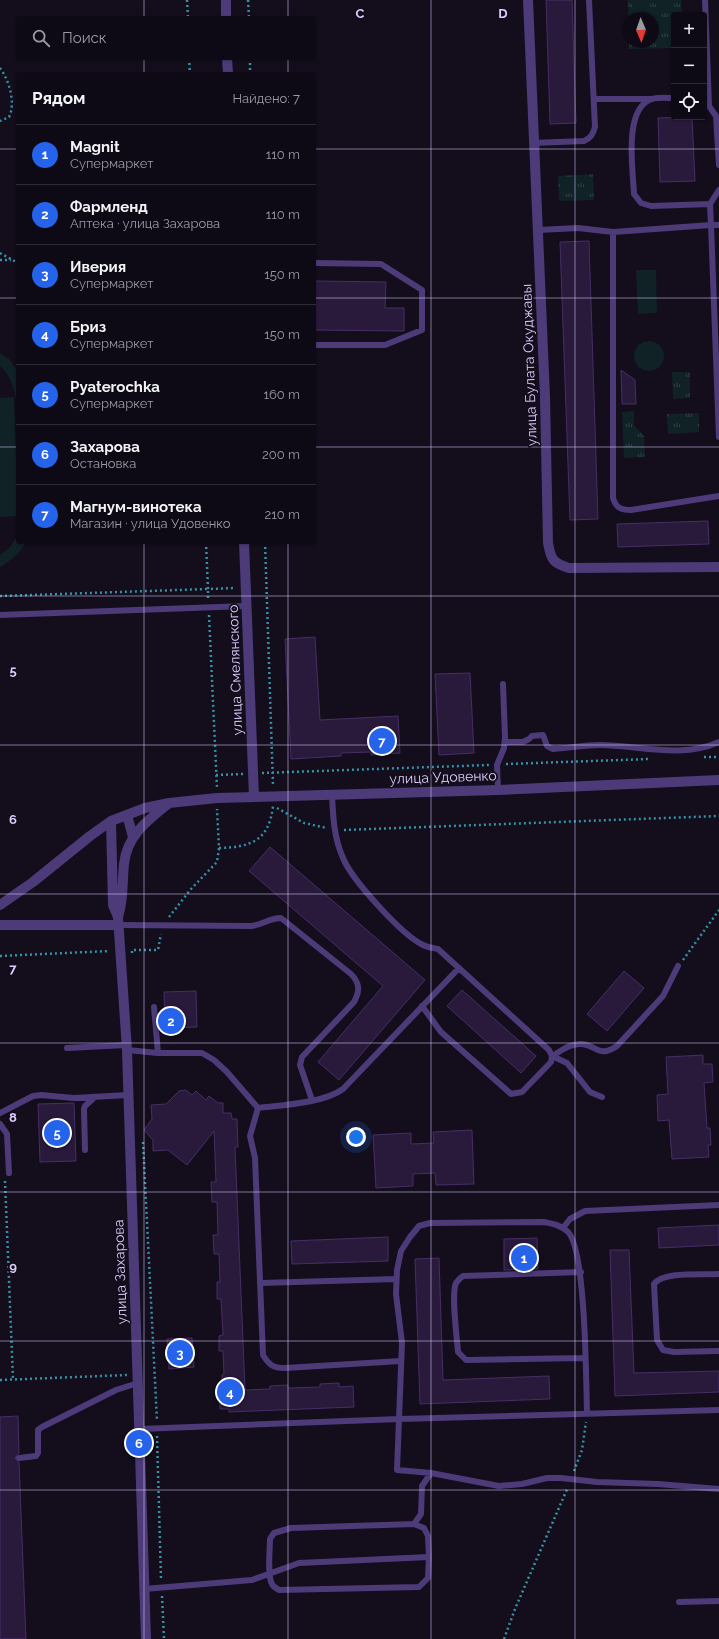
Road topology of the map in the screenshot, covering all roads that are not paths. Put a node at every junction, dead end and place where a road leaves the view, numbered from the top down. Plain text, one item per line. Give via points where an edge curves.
1 (226, 0) edge
2 (528, 0) edge
3 (590, 0) edge
4 (705, 0) edge
5 (226, 16) edge
6 (227, 60) edge
7 (228, 72) edge
8 (707, 84) edge
9 (671, 98) edge
10 (594, 99) junction
11 (651, 99) junction
12 (707, 104) edge
13 (717, 116) edge
14 (533, 143) junction
15 (719, 165) edge
16 (719, 190) edge
17 (710, 204) junction
18 (711, 225) junction
19 (719, 225) edge
20 (538, 230) junction
21 (613, 232) junction
22 (316, 263) edge
23 (316, 345) edge
24 (719, 437) edge
25 (719, 496) edge
26 (244, 544) edge
27 (719, 567) edge
28 (246, 606) junction
29 (0, 615) edge
30 (503, 684) dead end
31 (505, 742) junction
32 (719, 742) edge
33 (719, 780) edge
34 (498, 790) junction
35 (332, 795) junction
36 (254, 797) junction
37 (169, 803) junction
38 (127, 815) junction
39 (111, 821) junction
40 (132, 837) junction
41 (0, 905) edge
42 (118, 921) junction
43 (0, 925) edge
44 (678, 966) road end
45 (459, 968) junction
46 (154, 1006) dead end
47 (422, 1006) junction
48 (67, 1048) dead end
49 (126, 1048) junction
50 (158, 1053) junction
51 (552, 1056) junction
52 (128, 1095) junction
53 (94, 1097) junction
54 (602, 1098) dead end
55 (312, 1100) junction
56 (258, 1108) junction
57 (0, 1113) edge
58 (0, 1124) edge
59 (86, 1150) dead end
60 (7, 1173) road end
61 (719, 1205) edge
62 (562, 1228) junction
63 (581, 1272) junction
64 (719, 1274) edge
65 (396, 1279) junction
66 (261, 1283) junction
67 (719, 1351) edge
68 (585, 1358) junction
69 (401, 1361) junction
70 (138, 1379) junction
71 (719, 1410) edge
72 (587, 1413) junction
73 (399, 1419) junction
74 (140, 1429) junction
75 (19, 1458) dead end
76 (430, 1473) junction
77 (719, 1489) edge
78 (414, 1524) junction
79 (429, 1557) junction
80 (270, 1572) junction
81 (144, 1589) junction
82 (719, 1601) edge
83 (679, 1602) dead end
84 (146, 1639) edge

1 - 5 street
2 - 14 street, улица Булата Окуджавы
3 - 10 lane
4 - 8 lane
6 - 7 street
9 - 11 lane
10 - 11 lane
10 - 14 lane via 595,127 588,139
11 - 17 lane via 637,110 632,125 634,194 641,203 652,206
12 - 13 lane
13 - 15 lane
14 - 20 street, улица Булата Окуджавы
16 - 17 lane
17 - 18 lane
18 - 19 lane
18 - 21 lane
18 - 24 lane
20 - 21 lane via 578,228
20 - 27 street, улица Булата Окуджавы via 550,555 556,564 569,568
21 - 25 lane via 615,504 619,508 631,510
22 - 23 lane via 381,264 422,290 422,330 385,345
26 - 28 street, улица Смелянского
28 - 29 lane
28 - 36 street, улица Смелянского
30 - 31 lane
31 - 32 lane via 523,742 537,734 543,734 548,746 553,749 600,745 689,750 709,747
31 - 34 lane via 497,765
33 - 34 street, улица Удовенко
34 - 35 street, улица Удовенко
35 - 36 street, улица Удовенко via 273,801
35 - 45 lane via 334,830 343,858 356,880 378,906 415,940 424,946 438,949
36 - 37 street, улица Удовенко
37 - 38 street, улица Удовенко
37 - 40 street via 146,821
38 - 39 street, улица Удовенко
38 - 40 street
39 - 41 street, улица Удовенко
39 - 42 street via 113,905
40 - 42 street, улица Захарова via 124,864 122,905
42 - 43 street
42 - 49 street, улица Захарова
42 - 55 lane via 251,926 260,925 273,918 281,918 351,974 359,986 356,998 302,1057 300,1065
44 - 51 lane via 663,996 617,1046 608,1052 598,1052 581,1044
45 - 47 lane
45 - 51 lane via 549,1050
46 - 50 lane
47 - 51 lane via 441,1032 511,1094 522,1092 549,1064
47 - 55 lane via 343,1089 325,1098
48 - 49 lane
49 - 50 lane
49 - 52 street, улица Захарова
50 - 56 lane via 202,1053 227,1072
51 - 54 lane via 567,1063 590,1092
52 - 53 lane
52 - 70 street, улица Захарова
53 - 57 lane via 33,1096
53 - 59 lane via 84,1109
55 - 56 lane
56 - 66 lane via 250,1136 256,1158
58 - 60 lane via 7,1134
61 - 62 lane via 585,1211 570,1219
62 - 63 lane via 569,1233 575,1243
62 - 65 lane via 544,1222 430,1223 419,1226 401,1251
63 - 68 lane
63 - 68 lane via 463,1276 457,1281 455,1288 456,1316 458,1352 466,1360
64 - 67 lane via 666,1276 654,1284 657,1340 663,1350
65 - 66 lane
65 - 69 lane via 402,1343
66 - 69 lane via 263,1355 271,1366 285,1368
68 - 72 lane
69 - 73 lane
70 - 74 street, улица Захарова
70 - 75 lane via 42,1427 38,1430 36,1456
71 - 72 lane
72 - 73 lane
73 - 74 lane
73 - 76 lane via 397,1470
74 - 81 street, улица Захарова
76 - 77 lane via 499,1486 547,1478
76 - 78 lane via 422,1486 421,1514
78 - 79 lane via 424,1528 428,1536
78 - 80 lane via 291,1528 280,1531 274,1533 270,1539
79 - 80 lane via 299,1564
79 - 80 lane via 428,1578 419,1587 284,1590 272,1586
80 - 81 lane via 252,1580
81 - 84 street, улица Захарова
82 - 83 lane

